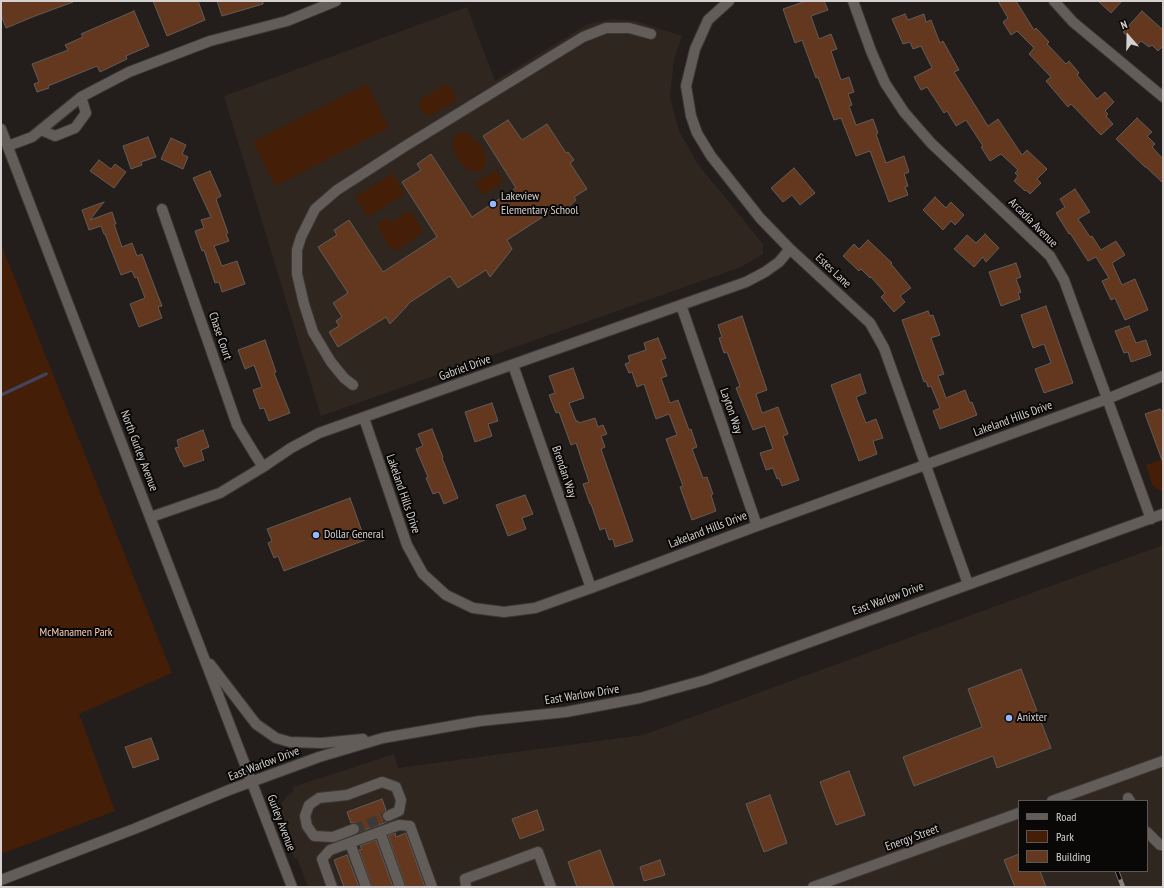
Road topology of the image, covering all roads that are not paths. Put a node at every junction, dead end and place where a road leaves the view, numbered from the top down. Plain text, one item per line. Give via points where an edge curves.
1 (336, 1) edge
2 (729, 1) edge
3 (853, 1) edge
4 (1054, 1) edge
5 (651, 34) dead end
6 (1161, 93) edge
7 (81, 97) junction
8 (1, 129) edge
9 (40, 130) junction
10 (8, 146) junction
11 (162, 209) dead end
12 (790, 249) junction
13 (681, 305) junction
14 (513, 365) junction
15 (1163, 376) edge
16 (353, 386) dead end
17 (1107, 399) junction
18 (364, 418) junction
19 (925, 466) junction
20 (263, 467) junction
21 (1163, 514) edge
22 (151, 517) junction
23 (1151, 519) junction
24 (757, 526) junction
25 (968, 584) junction
26 (591, 588) junction
27 (203, 654) junction
28 (383, 738) junction
29 (1163, 761) edge
30 (251, 782) junction
31 (1055, 800) edge
32 (1018, 813) edge
33 (388, 816) tunnel mouth
34 (354, 829) tunnel mouth
35 (380, 832) junction
36 (1148, 833) edge
37 (350, 843) junction
38 (1163, 845) edge
39 (1, 880) edge
40 (292, 887) edge
41 (332, 887) edge
42 (366, 887) edge
43 (400, 887) edge
44 (432, 887) edge
45 (466, 887) edge
46 (551, 887) edge
47 (814, 887) edge

1 - 7 street via 287,21 210,41 129,72
2 - 12 street, Estes Lane via 708,20 695,49 686,86 691,116 711,156 760,218
3 - 17 street, Arcadia Avenue via 885,83 904,112 931,143 1050,256 1064,280
4 - 6 street via 1073,22
5 - 16 street via 629,28 606,28 583,37 343,186 315,209 297,250 297,274 313,332 331,362
7 - 9 street
7 - 9 street via 86,113 75,128 54,136
8 - 10 street, North Gurley Avenue
9 - 10 street via 32,137
10 - 22 street, North Gurley Avenue
11 - 20 street, Chase Court via 237,425
12 - 13 street, Gabriel Drive via 779,262 746,282
12 - 19 street, Estes Lane via 870,323 884,348
13 - 14 street, Gabriel Drive
13 - 24 street, Layton Way
14 - 18 street, Gabriel Drive
14 - 26 street, Brendan Way
15 - 17 street, Lakeland Hills Drive
17 - 19 street, Lakeland Hills Drive
17 - 23 street, Arcadia Avenue
18 - 20 street, Gabriel Drive via 319,433
18 - 26 street, Lakeland Hills Drive via 407,545 423,574 446,595 474,608 504,612 535,608
19 - 24 street, Lakeland Hills Drive
19 - 25 street, Estes Lane
20 - 22 street, Gabriel Drive via 220,493
21 - 23 street, East Warlow Drive
22 - 27 street, North Gurley Avenue
23 - 25 street, East Warlow Drive
24 - 26 street, Lakeland Hills Drive
25 - 28 street, East Warlow Drive via 705,680 640,698 566,712 480,721
27 - 28 street via 256,724 276,738 290,742 322,743
27 - 30 street, North Gurley Avenue
28 - 30 street, East Warlow Drive via 319,757
29 - 31 street
30 - 39 street, East Warlow Drive
30 - 40 street, Gurley Avenue
32 - 47 street, Energy Street
33 - 34 street via 399,811 401,800 396,787 382,782 346,795 319,798 309,805 307,826 314,836 333,837
35 - 37 street
35 - 43 street
35 - 44 street via 399,825 410,826
36 - 38 street
37 - 41 street via 330,850 322,859
37 - 42 street
45 - 46 street via 465,879 538,852

